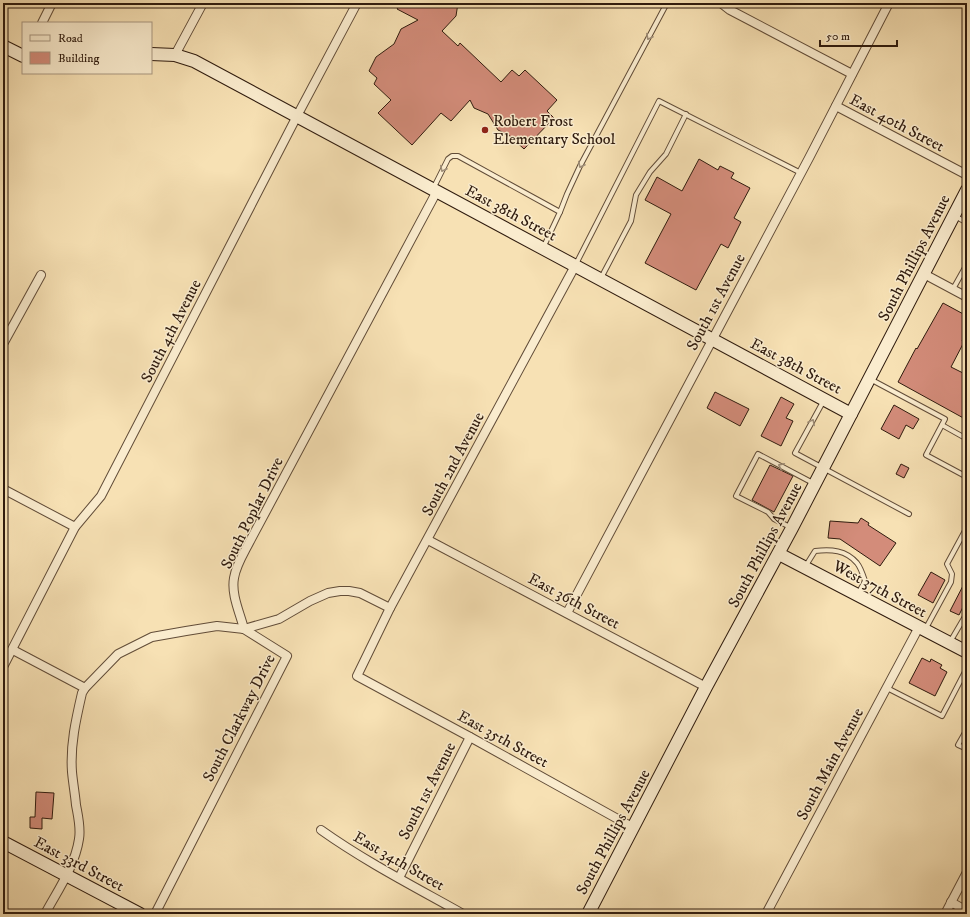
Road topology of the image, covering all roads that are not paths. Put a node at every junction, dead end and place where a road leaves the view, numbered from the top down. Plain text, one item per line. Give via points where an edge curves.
1 (52, 3) edge
2 (203, 3) edge
3 (358, 3) edge
4 (667, 3) edge
5 (721, 3) edge
6 (889, 3) edge
7 (42, 22) edge
8 (3, 46) edge
9 (152, 54) edge
10 (175, 55) junction
11 (22, 56) edge
12 (852, 74) junction
13 (836, 106) junction
14 (686, 114) junction
15 (297, 116) junction
16 (801, 173) junction
17 (967, 175) edge
18 (435, 190) junction
19 (967, 190) edge
20 (560, 212) junction
21 (954, 215) junction
22 (967, 222) edge
23 (543, 249) junction
24 (967, 264) edge
25 (575, 266) junction
26 (924, 274) junction
27 (41, 275) dead end
28 (600, 279) junction
29 (953, 290) junction
30 (967, 297) edge
31 (712, 340) junction
32 (3, 344) edge
33 (870, 379) junction
34 (824, 399) junction
35 (852, 414) junction
36 (942, 425) junction
37 (967, 439) edge
38 (823, 468) junction
39 (967, 477) edge
40 (815, 484) junction
41 (3, 489) edge
42 (909, 514) dead end
43 (75, 527) junction
44 (967, 527) edge
45 (792, 528) junction
46 (428, 540) junction
47 (779, 554) junction
48 (804, 567) junction
49 (858, 595) junction
50 (390, 608) junction
51 (567, 613) junction
52 (967, 613) edge
53 (922, 628) junction
54 (244, 629) junction
55 (950, 643) junction
56 (13, 650) junction
57 (967, 652) edge
58 (3, 667) edge
59 (967, 668) edge
60 (357, 676) joint
61 (706, 687) junction
62 (887, 687) junction
63 (85, 688) junction
64 (967, 729) edge
65 (470, 737) junction
66 (967, 749) edge
67 (634, 828) junction
68 (321, 830) dead end
69 (3, 842) edge
70 (967, 872) edge
71 (66, 876) junction
72 (398, 878) junction
73 (951, 902) junction
74 (967, 911) edge
75 (45, 914) edge
76 (140, 914) edge
77 (155, 914) edge
78 (463, 914) edge
79 (588, 914) edge
80 (766, 914) edge
81 (945, 914) edge

1 - 7 street
2 - 10 street
3 - 15 street, South 4th Avenue
4 -> 20 lane via 580,166
5 - 12 street, East 40th Street
6 - 12 street, South 1st Avenue
8 - 11 street
9 - 10 street, East 38th Street
10 - 15 street, East 38th Street via 194,61
12 - 13 street, South 1st Avenue
13 - 16 street, South 1st Avenue
13 - 17 street, East 40th Street
14 - 16 lane
14 - 25 lane via 659,101
14 - 28 lane via 666,154 650,172 636,195 631,221
15 - 18 street, East 38th Street
15 - 43 street, South 4th Avenue via 101,496
16 - 31 street, South 1st Avenue
20 -> 18 lane via 458,156 448,159
18 - 23 street, East 38th Street
18 - 54 street, South Poplar Drive via 237,568 234,591
19 - 21 street, South Phillips Avenue
20 - 23 lane
21 - 22 lane
21 - 26 street, South Phillips Avenue
23 - 25 street, East 38th Street
24 - 29 lane
25 - 28 street, East 38th Street
25 - 46 street, South 2nd Avenue
26 - 29 street
26 - 33 street, South Phillips Avenue
27 - 32 street
28 - 31 street, East 38th Street
29 - 30 street
31 - 34 street, East 38th Street
31 - 51 street, South 1st Avenue
33 - 35 street, South Phillips Avenue
33 - 36 lane via 945,419
34 - 35 street, East 38th Street
38 -> 34 lane via 795,453
35 - 38 street, South Phillips Avenue
36 - 37 lane
36 - 39 lane via 926,455
38 - 40 street, South Phillips Avenue
38 - 42 lane
40 - 45 street, South Phillips Avenue
40 -> 45 lane via 758,454 754,461 736,496
41 - 43 street
43 - 56 street, South 4th Avenue
44 - 53 lane via 947,564 952,574 952,582
45 - 47 street, South Phillips Avenue
46 - 50 street, South 2nd Avenue
46 - 51 street, East 36th Street
47 - 48 street, West 37th Street
47 - 61 street, South Phillips Avenue
48 - 49 street, West 37th Street
48 - 49 lane via 815,551 839,551 857,563 865,581
49 - 53 street, West 37th Street
50 - 54 street via 360,594 340,591 310,601 279,619
50 - 60 street, South 2nd Avenue
51 - 61 street, East 36th Street
52 - 55 lane
53 - 55 street, West 37th Street
53 - 62 street, South Main Avenue
54 - 63 street via 217,626 152,637 118,654
54 - 77 street, South Clarkway Drive via 287,656
55 - 57 street, West 37th Street
56 - 58 street, South 4th Avenue
56 - 63 street
59 - 62 lane via 942,716
60 - 65 street, East 35th Street
61 - 67 street, South Phillips Avenue
62 - 80 street, South Main Avenue
63 - 71 street via 74,727 72,745 79,837 73,862
64 - 66 lane via 958,745
65 - 67 street, East 35th Street
65 - 72 street, South 1st Avenue
67 - 79 street, South Phillips Avenue
68 - 72 street, East 34th Street
69 - 71 street, East 33rd Street
70 - 73 street
71 - 75 street
71 - 76 street, East 33rd Street
72 - 78 street, East 34th Street
73 - 74 street
73 - 81 street

